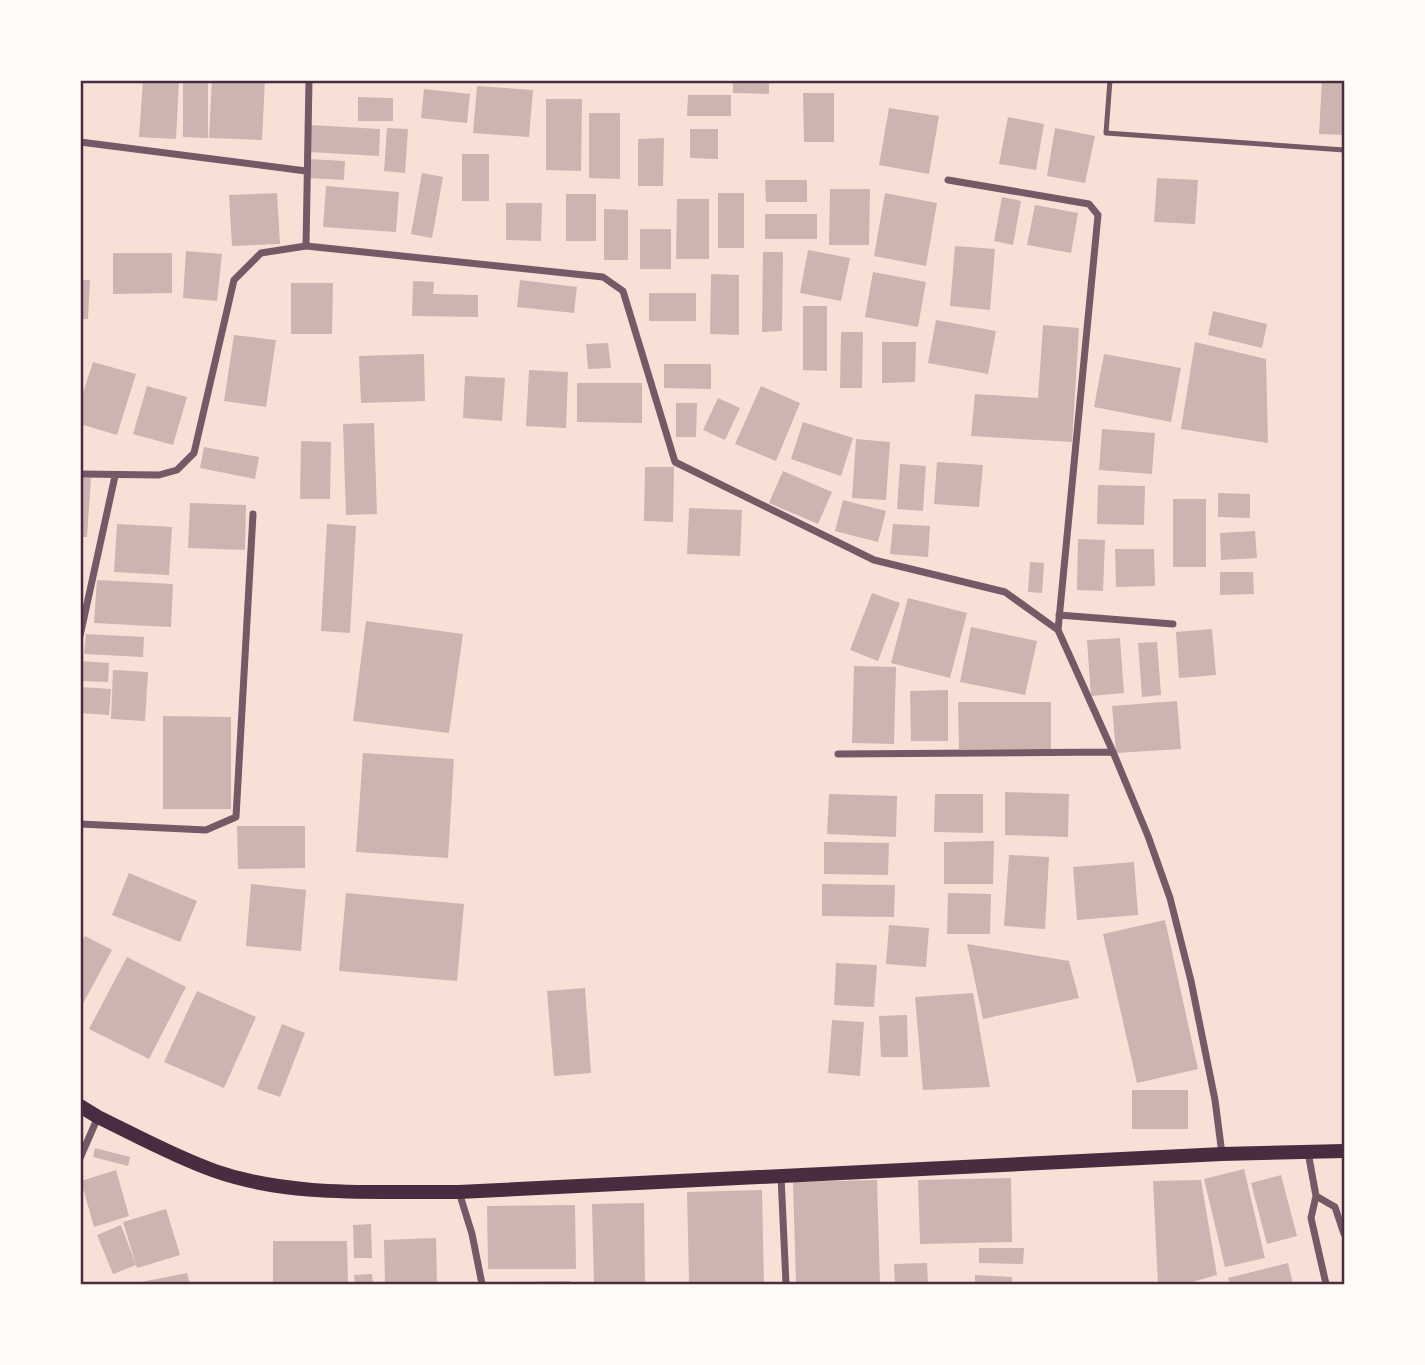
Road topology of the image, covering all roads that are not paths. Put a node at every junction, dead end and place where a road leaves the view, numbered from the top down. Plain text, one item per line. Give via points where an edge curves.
1 (309, 80) edge
2 (1110, 80) edge
3 (80, 142) edge
4 (1345, 150) edge
5 (306, 171) junction
6 (948, 180) dead end
7 (306, 246) junction
8 (80, 474) edge
9 (115, 476) junction
10 (253, 514) dead end
11 (1059, 615) junction
12 (1173, 624) dead end
13 (1058, 630) junction
14 (80, 636) edge
15 (1113, 752) junction
16 (838, 754) dead end
17 (80, 824) edge
18 (80, 1106) edge
19 (98, 1117) junction
20 (1308, 1151) junction
21 (1345, 1151) edge
22 (1222, 1154) junction
23 (80, 1158) edge
24 (781, 1175) junction
25 (459, 1192) junction
26 (1316, 1196) junction
27 (1345, 1234) edge
28 (482, 1284) edge
29 (786, 1284) edge
30 (1326, 1284) edge

1 - 5 street
2 - 4 lane via 1106,133
3 - 5 street
5 - 7 street
6 - 11 street via 1089,204 1098,215
7 - 9 street via 261,253 234,280 194,453 177,470
7 - 13 street via 603,277 623,291 675,462 874,560 1005,592
8 - 9 street
9 - 14 street
10 - 17 street via 236,817 205,830
11 - 12 street
11 - 13 street
13 - 15 street
15 - 16 street
15 - 22 street via 1170,898 1191,981
18 - 19 main road
19 - 23 street
19 - 25 main road via 214,1171 272,1186
20 - 21 main road
20 - 22 main road
20 - 26 street
22 - 24 main road
24 - 25 main road
24 - 29 street
25 - 28 street
26 - 27 street via 1335,1207
26 - 30 street via 1311,1218

